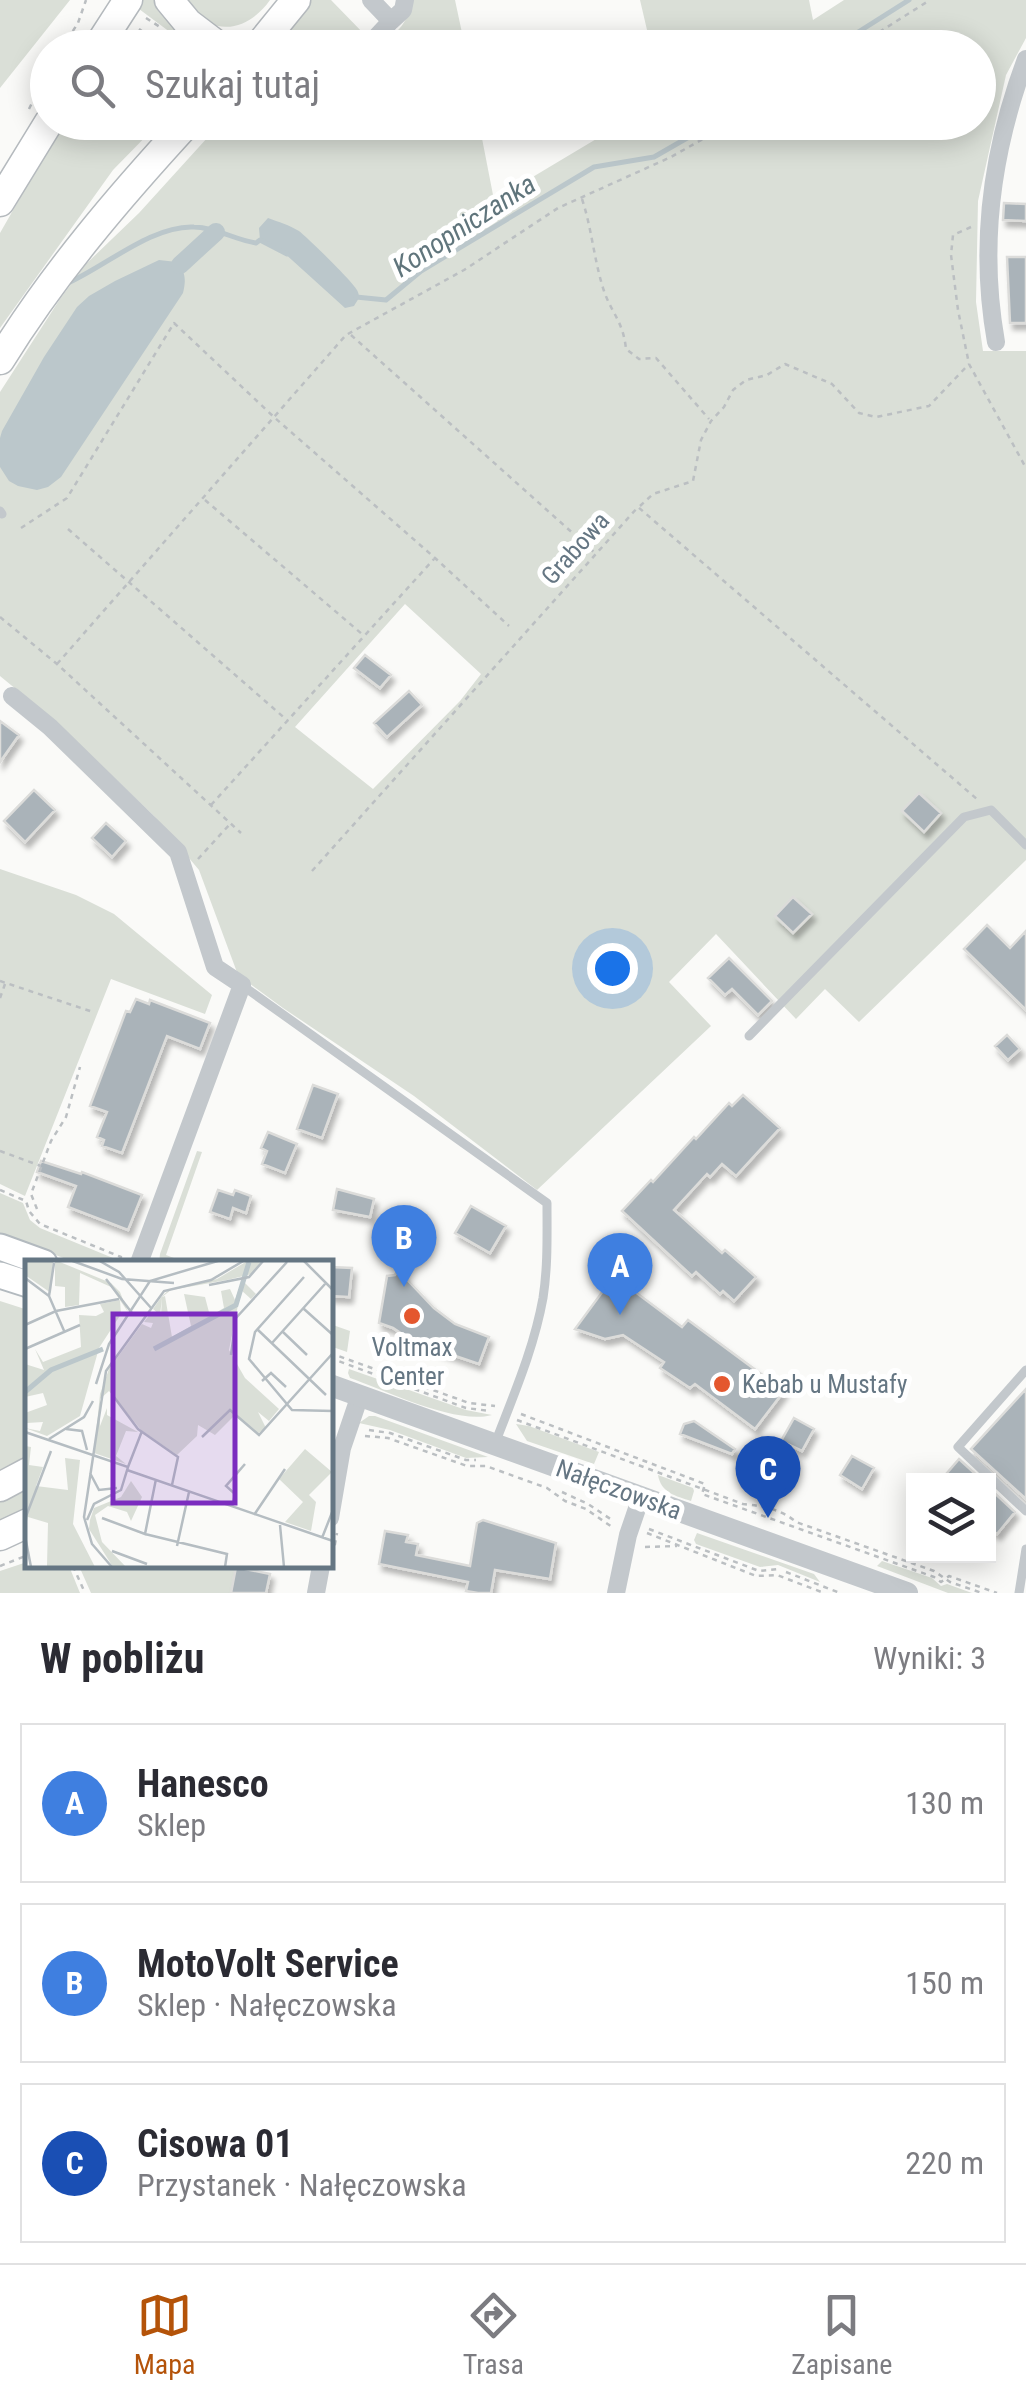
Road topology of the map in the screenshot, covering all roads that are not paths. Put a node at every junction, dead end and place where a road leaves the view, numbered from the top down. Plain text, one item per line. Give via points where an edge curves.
1 (169, 0) edge
2 (296, 0) edge
3 (371, 0) edge
4 (404, 0) edge
5 (122, 5) edge
6 (391, 22) junction
7 (107, 30) edge
8 (197, 30) edge
9 (272, 30) edge
10 (383, 30) edge
11 (1026, 59) edge
12 (38, 140) edge
13 (172, 140) edge
14 (0, 202) edge
15 (996, 342) dead end
16 (0, 360) edge
17 (12, 696) dead end
18 (1026, 845) edge
19 (242, 985) junction
20 (749, 1036) dead end
21 (0, 1247) edge
22 (36, 1260) edge
23 (141, 1260) edge
24 (0, 1274) edge
25 (25, 1283) edge
26 (1026, 1370) edge
27 (332, 1386) edge
28 (360, 1395) junction
29 (495, 1444) junction
30 (25, 1474) edge
31 (0, 1487) edge
32 (641, 1497) junction
33 (332, 1506) edge
34 (1026, 1511) edge
35 (25, 1524) edge
36 (0, 1536) edge
37 (1026, 1549) edge
38 (321, 1568) edge
39 (316, 1593) edge
40 (616, 1593) edge
41 (907, 1593) edge
42 (1019, 1593) edge

1 - 8 main road
2 - 9 main road
3 - 6 street
4 - 6 street
5 - 7 main road
6 - 10 street
11 - 15 street via 994,171 988,220
12 - 14 main road
13 - 16 main road via 62,268
17 - 19 street via 178,852 215,966
18 - 20 lane via 990,810 964,816
19 - 23 street
19 - 29 lane via 547,1203 543,1298
21 - 22 main road
24 - 25 main road
26 - 34 lane via 958,1447
27 - 28 street, Nałęczowska
28 - 29 street, Nałęczowska
28 - 33 street
29 - 32 street, Nałęczowska
30 - 31 main road
32 - 40 street
32 - 41 street, Nałęczowska
35 - 36 main road
37 - 42 lane
38 - 39 street

